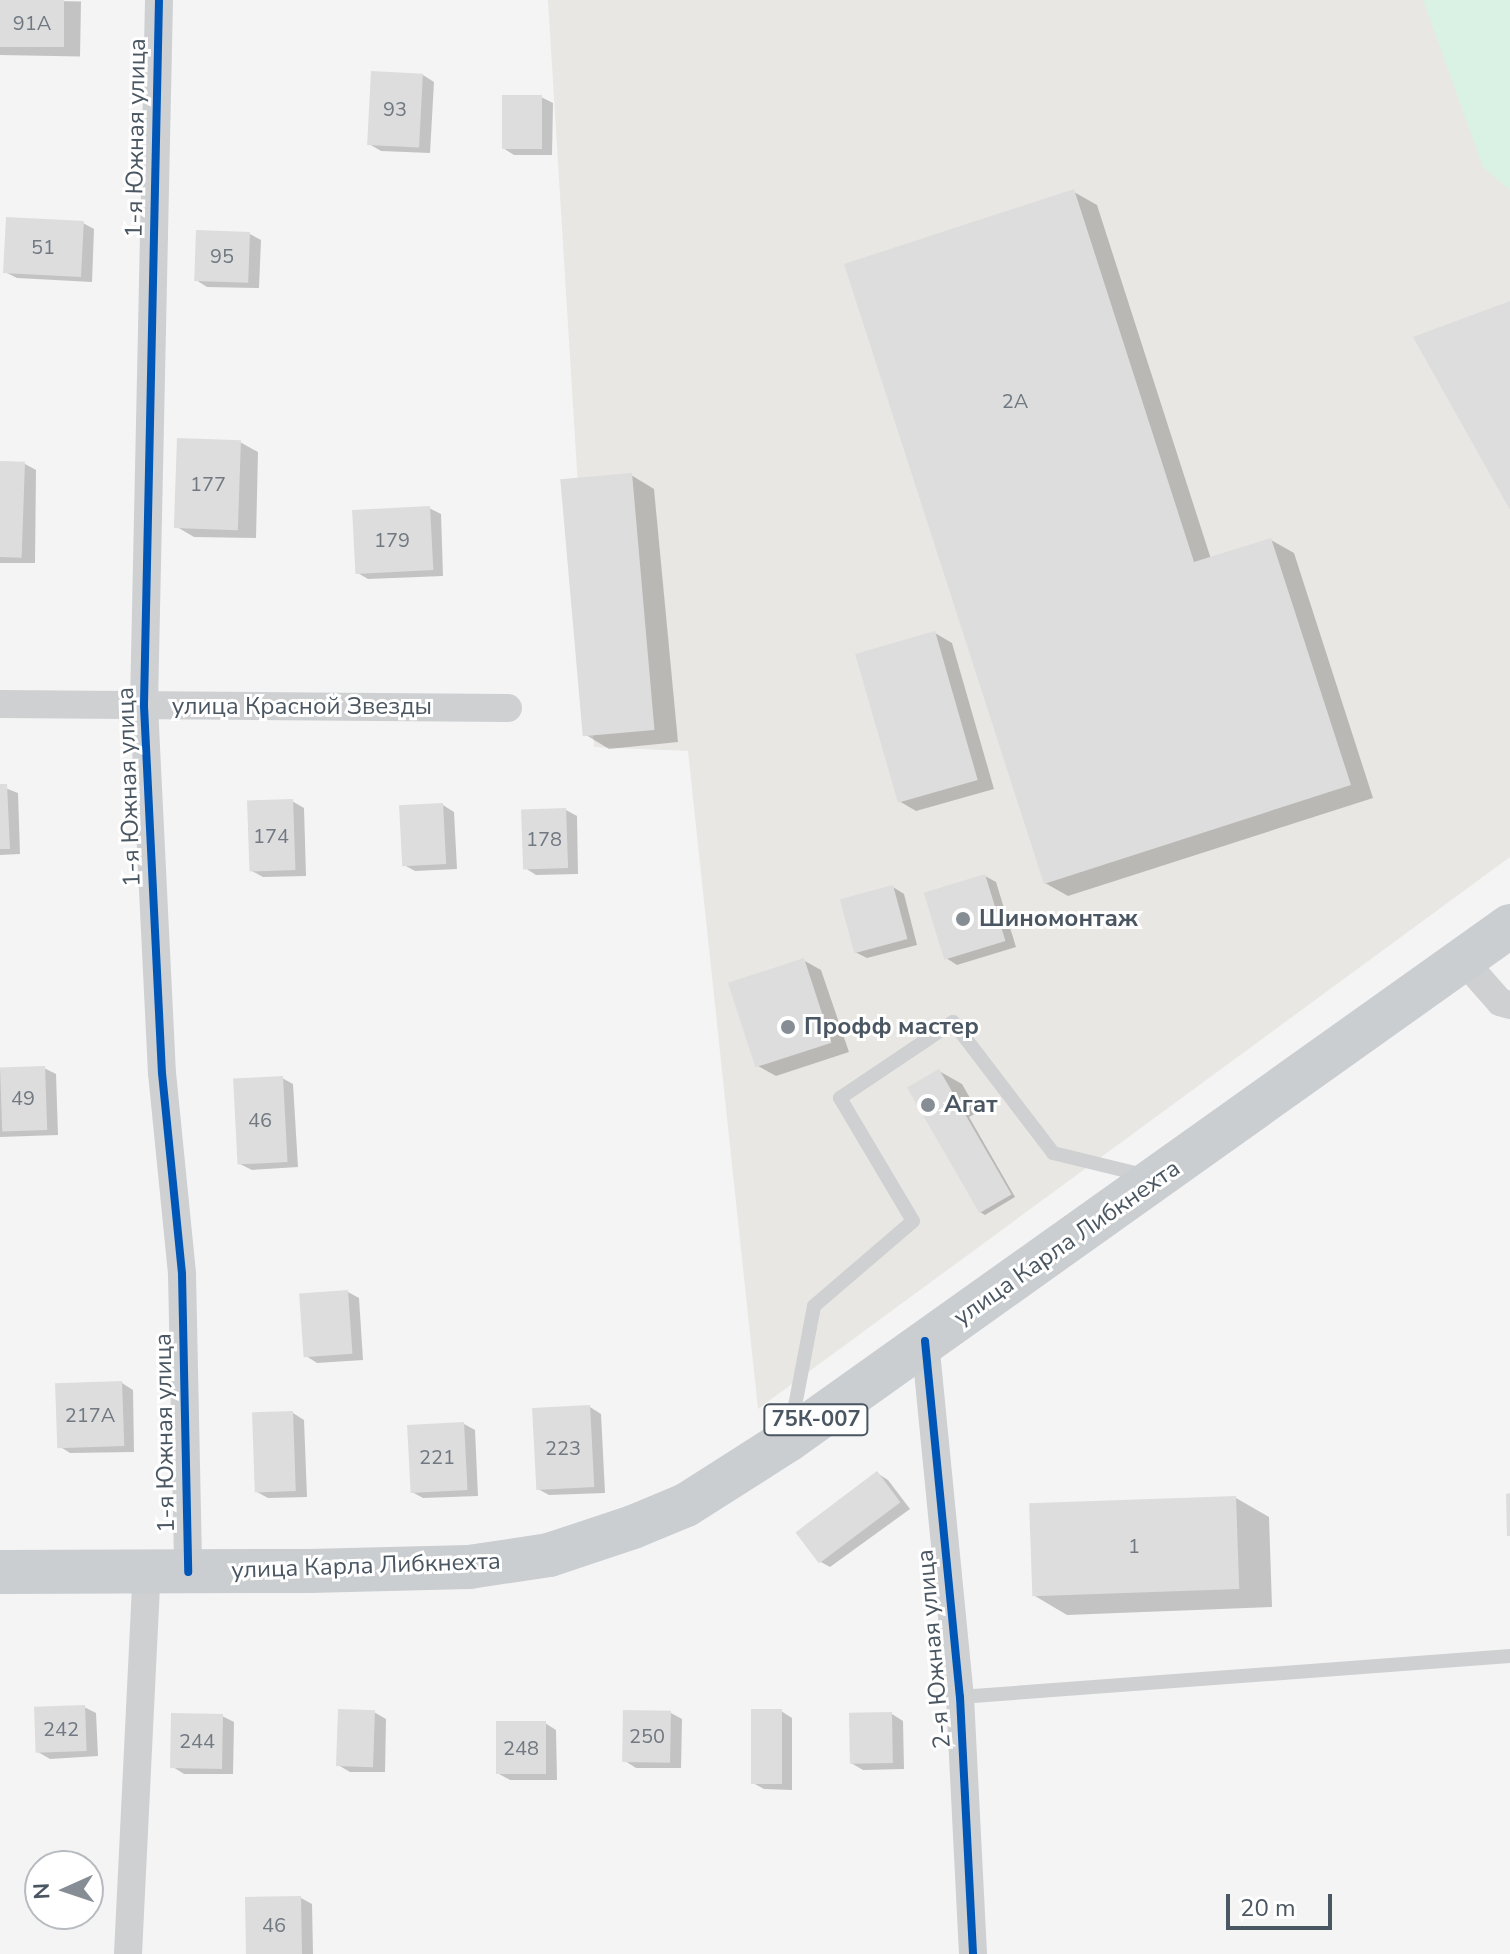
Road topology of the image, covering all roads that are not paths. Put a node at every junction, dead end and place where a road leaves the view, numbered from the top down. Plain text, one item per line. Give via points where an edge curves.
1 (159, 0) edge
2 (0, 704) edge
3 (144, 706) junction
4 (508, 708) dead end
5 (1510, 926) edge
6 (1463, 960) junction
7 (1510, 1005) edge
8 (1159, 1179) junction
9 (925, 1341) junction
10 (788, 1440) junction
11 (0, 1572) edge
12 (168, 1572) junction
13 (1510, 1656) edge
14 (960, 1697) junction
15 (128, 1954) edge
16 (973, 1954) edge

1 - 3 street, 1-я Южная улица
2 - 3 street, улица Красной Звезды
3 - 4 street, улица Красной Звезды
3 - 12 street, 1-я Южная улица via 162,1073 182,1274
5 - 6 main road, улица Карла Либкнехта / 75К-007
6 - 7 street via 1500,1002
6 - 8 main road, улица Карла Либкнехта / 75К-007
8 - 9 main road, улица Карла Либкнехта / 75К-007
8 - 10 lane via 1053,1153 953,1022 840,1098 913,1221 814,1306
9 - 10 main road, улица Карла Либкнехта / 75К-007
9 - 14 street, 2-я Южная улица
10 - 12 main road, улица Карла Либкнехта / 75К-007 via 686,1505 549,1555 469,1567
11 - 12 main road, улица Карла Либкнехта / 75К-007
12 - 15 street, 1-я Южная улица
13 - 14 lane
14 - 16 street, 2-я Южная улица

